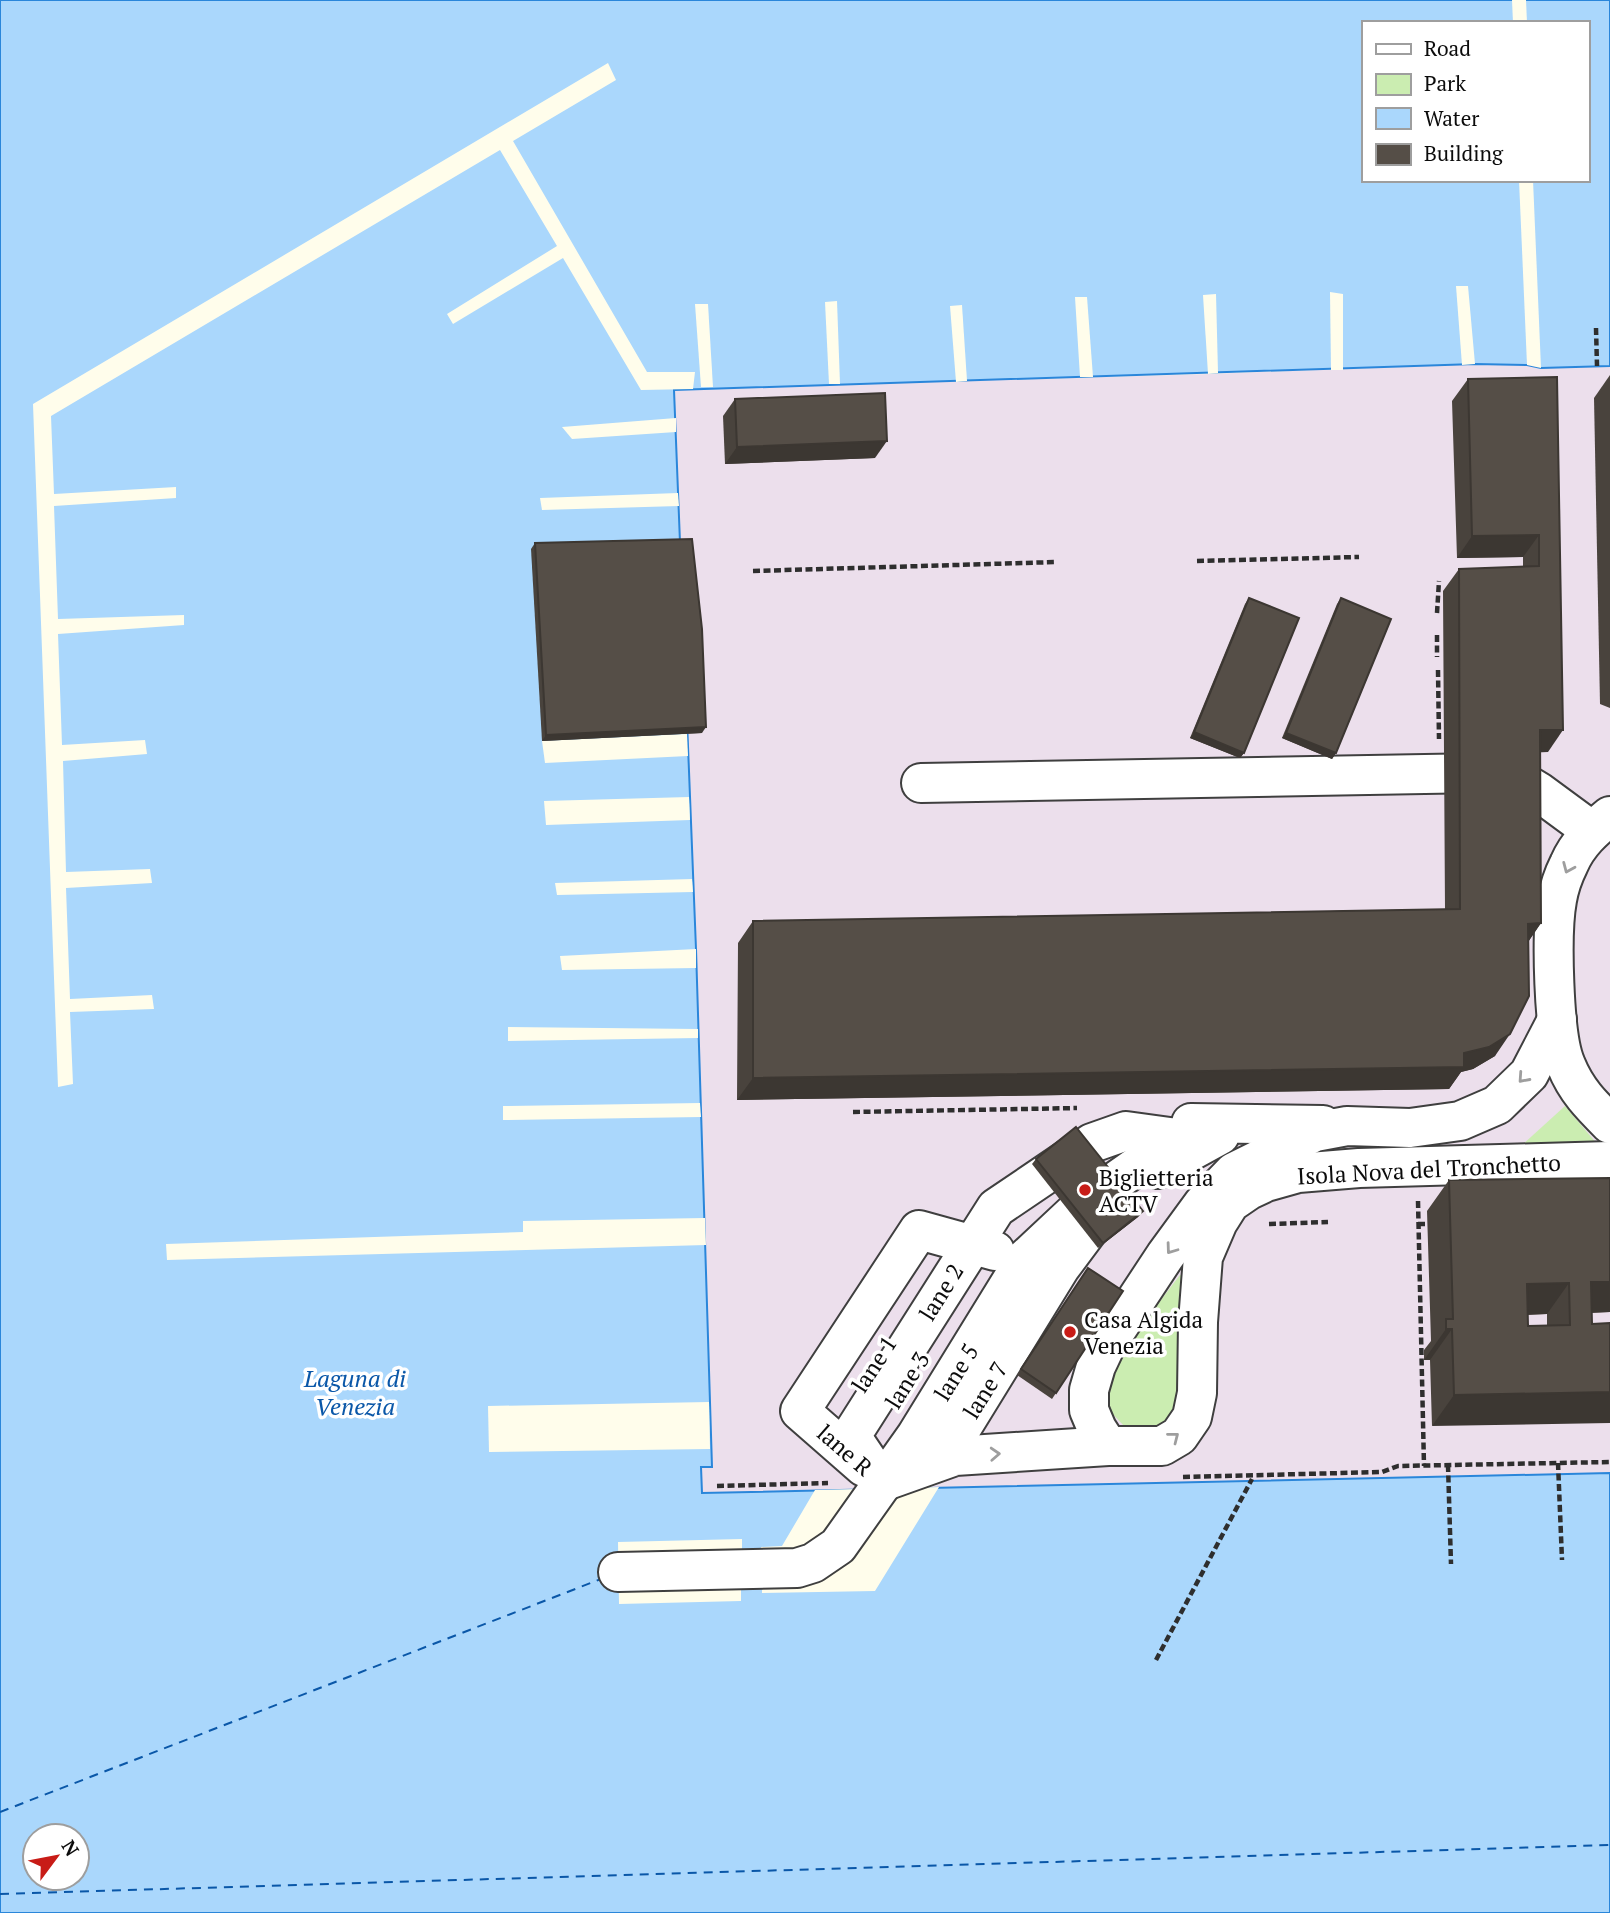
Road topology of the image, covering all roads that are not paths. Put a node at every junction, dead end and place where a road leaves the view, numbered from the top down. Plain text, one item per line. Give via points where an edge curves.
1 (921, 783) dead end
2 (1601, 824) edge
3 (1557, 1020) junction
4 (1610, 1124) edge
5 (1070, 1128) edge
6 (1331, 1129) junction
7 (1220, 1135) junction
8 (1177, 1138) junction
9 (1610, 1161) edge
10 (990, 1249) junction
11 (1108, 1446) junction
12 (882, 1482) junction
13 (618, 1572) dead end

1 - 2 street via 1481,773 1511,775
2 -> 3 street, Isola Nova del Tronchetto via 1584,838 1568,865 1557,900
3 - 4 street, Isola Nova del Tronchetto via 1564,1063 1583,1097
3 -> 6 street, Isola Nova del Tronchetto via 1529,1074 1497,1105 1460,1121 1410,1128
5 - 6 street via 1292,1123
6 - 7 street
6 -> 11 street, Isola Nova del Tronchetto via 1234,1172 1188,1225 1096,1366 1089,1410
7 - 8 street
7 - 10 street via 1164,1164 1098,1217
8 - 10 street via 1086,1202
8 - 10 street via 1126,1132 1092,1143 996,1208
11 -> 9 street, Isola Nova del Tronchetto via 1162,1446 1179,1436 1192,1417 1203,1257 1230,1203 1249,1190 1298,1173 1359,1168
10 - 12 street via 894,1435
10 - 12 street, lane 7 via 956,1437
10 - 12 street, lane R via 800,1411
12 -> 11 street via 955,1456
12 - 13 street via 838,1546 813,1563 797,1568

